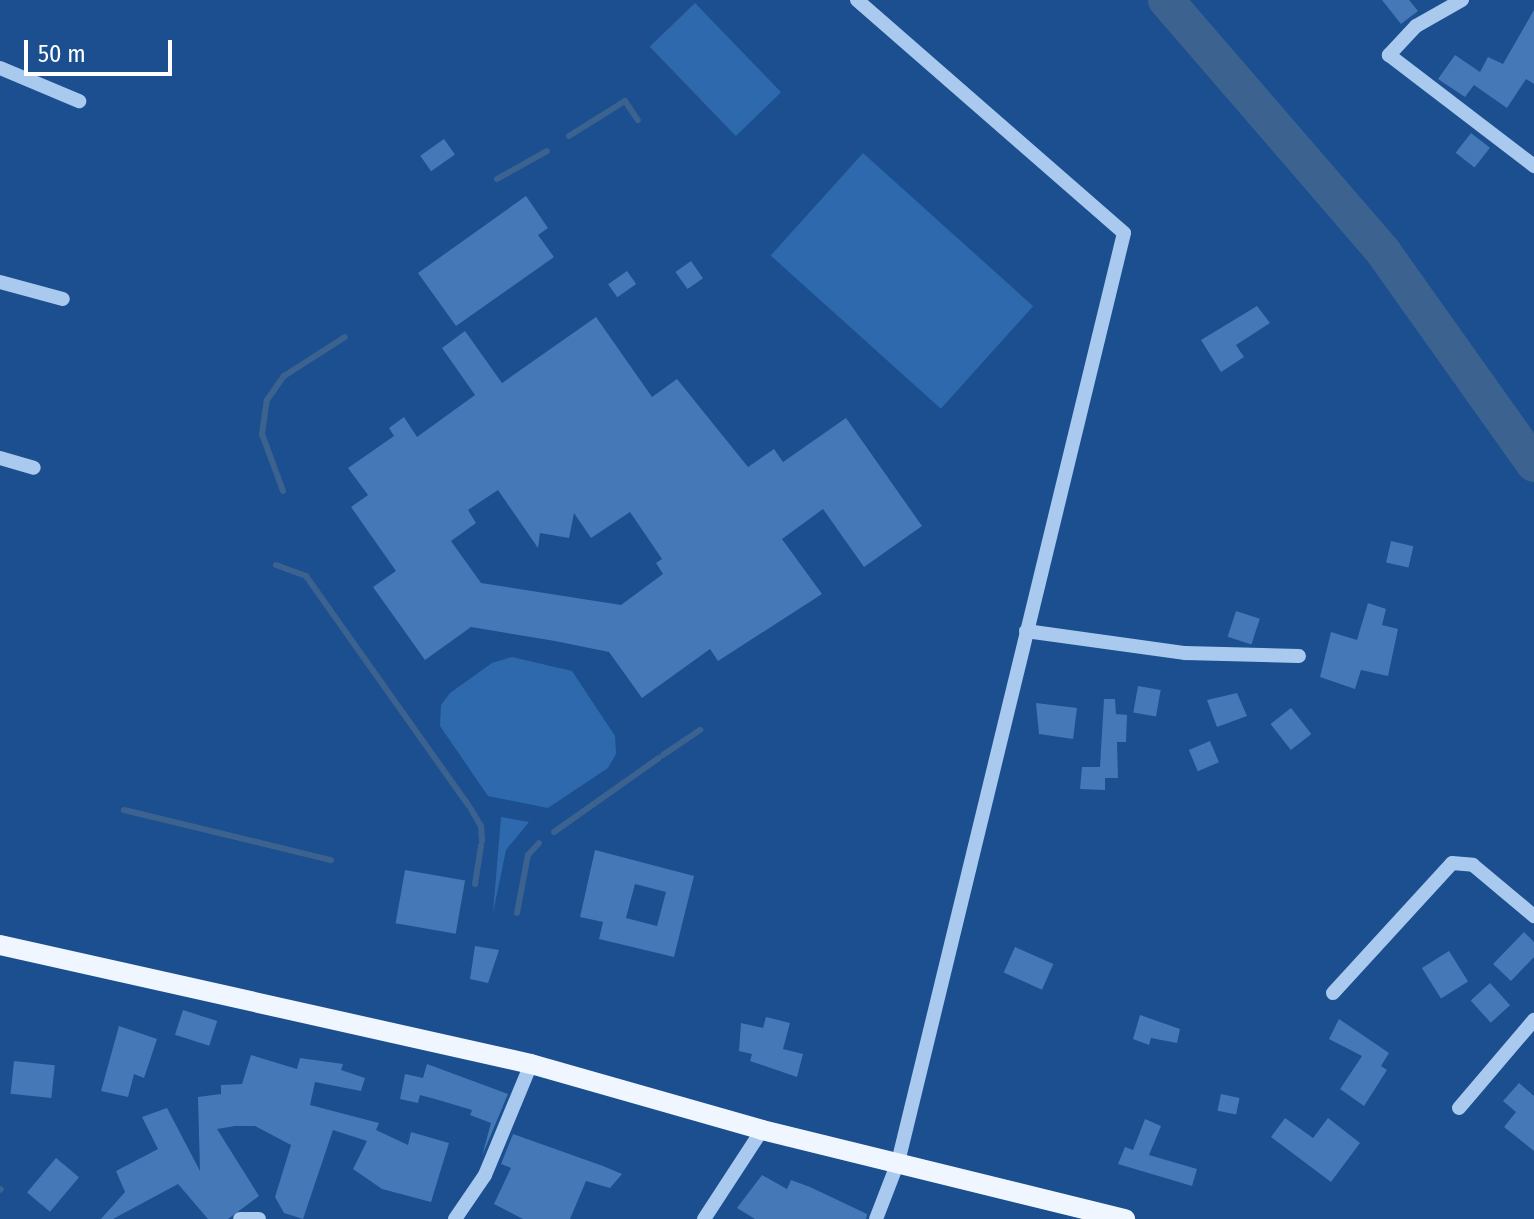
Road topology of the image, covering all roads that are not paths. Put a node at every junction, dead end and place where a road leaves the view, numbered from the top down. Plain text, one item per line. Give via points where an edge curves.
1 (857, 0) edge
2 (1462, 0) edge
3 (0, 68) edge
4 (79, 101) dead end
5 (1534, 166) edge
6 (0, 282) edge
7 (63, 299) dead end
8 (0, 458) edge
9 (34, 468) dead end
10 (1026, 631) junction
11 (1299, 656) dead end
12 (1534, 916) edge
13 (0, 945) edge
14 (1333, 993) dead end
15 (1534, 1020) edge
16 (531, 1064) junction
17 (1459, 1108) dead end
18 (762, 1130) junction
19 (898, 1162) junction
20 (240, 1219) edge
21 (259, 1219) edge
22 (455, 1219) edge
23 (704, 1219) edge
24 (876, 1219) edge
25 (1125, 1219) edge

1 - 10 street via 1123,229
2 - 5 street via 1416,26 1389,55
3 - 4 street
6 - 7 street
8 - 9 street
10 - 11 street via 1185,653
10 - 19 street
12 - 14 street via 1473,865 1452,863
13 - 16 main road
15 - 17 street
16 - 18 main road
16 - 22 street via 485,1175
18 - 19 main road
18 - 23 street
19 - 24 street
19 - 25 main road
20 - 21 street

